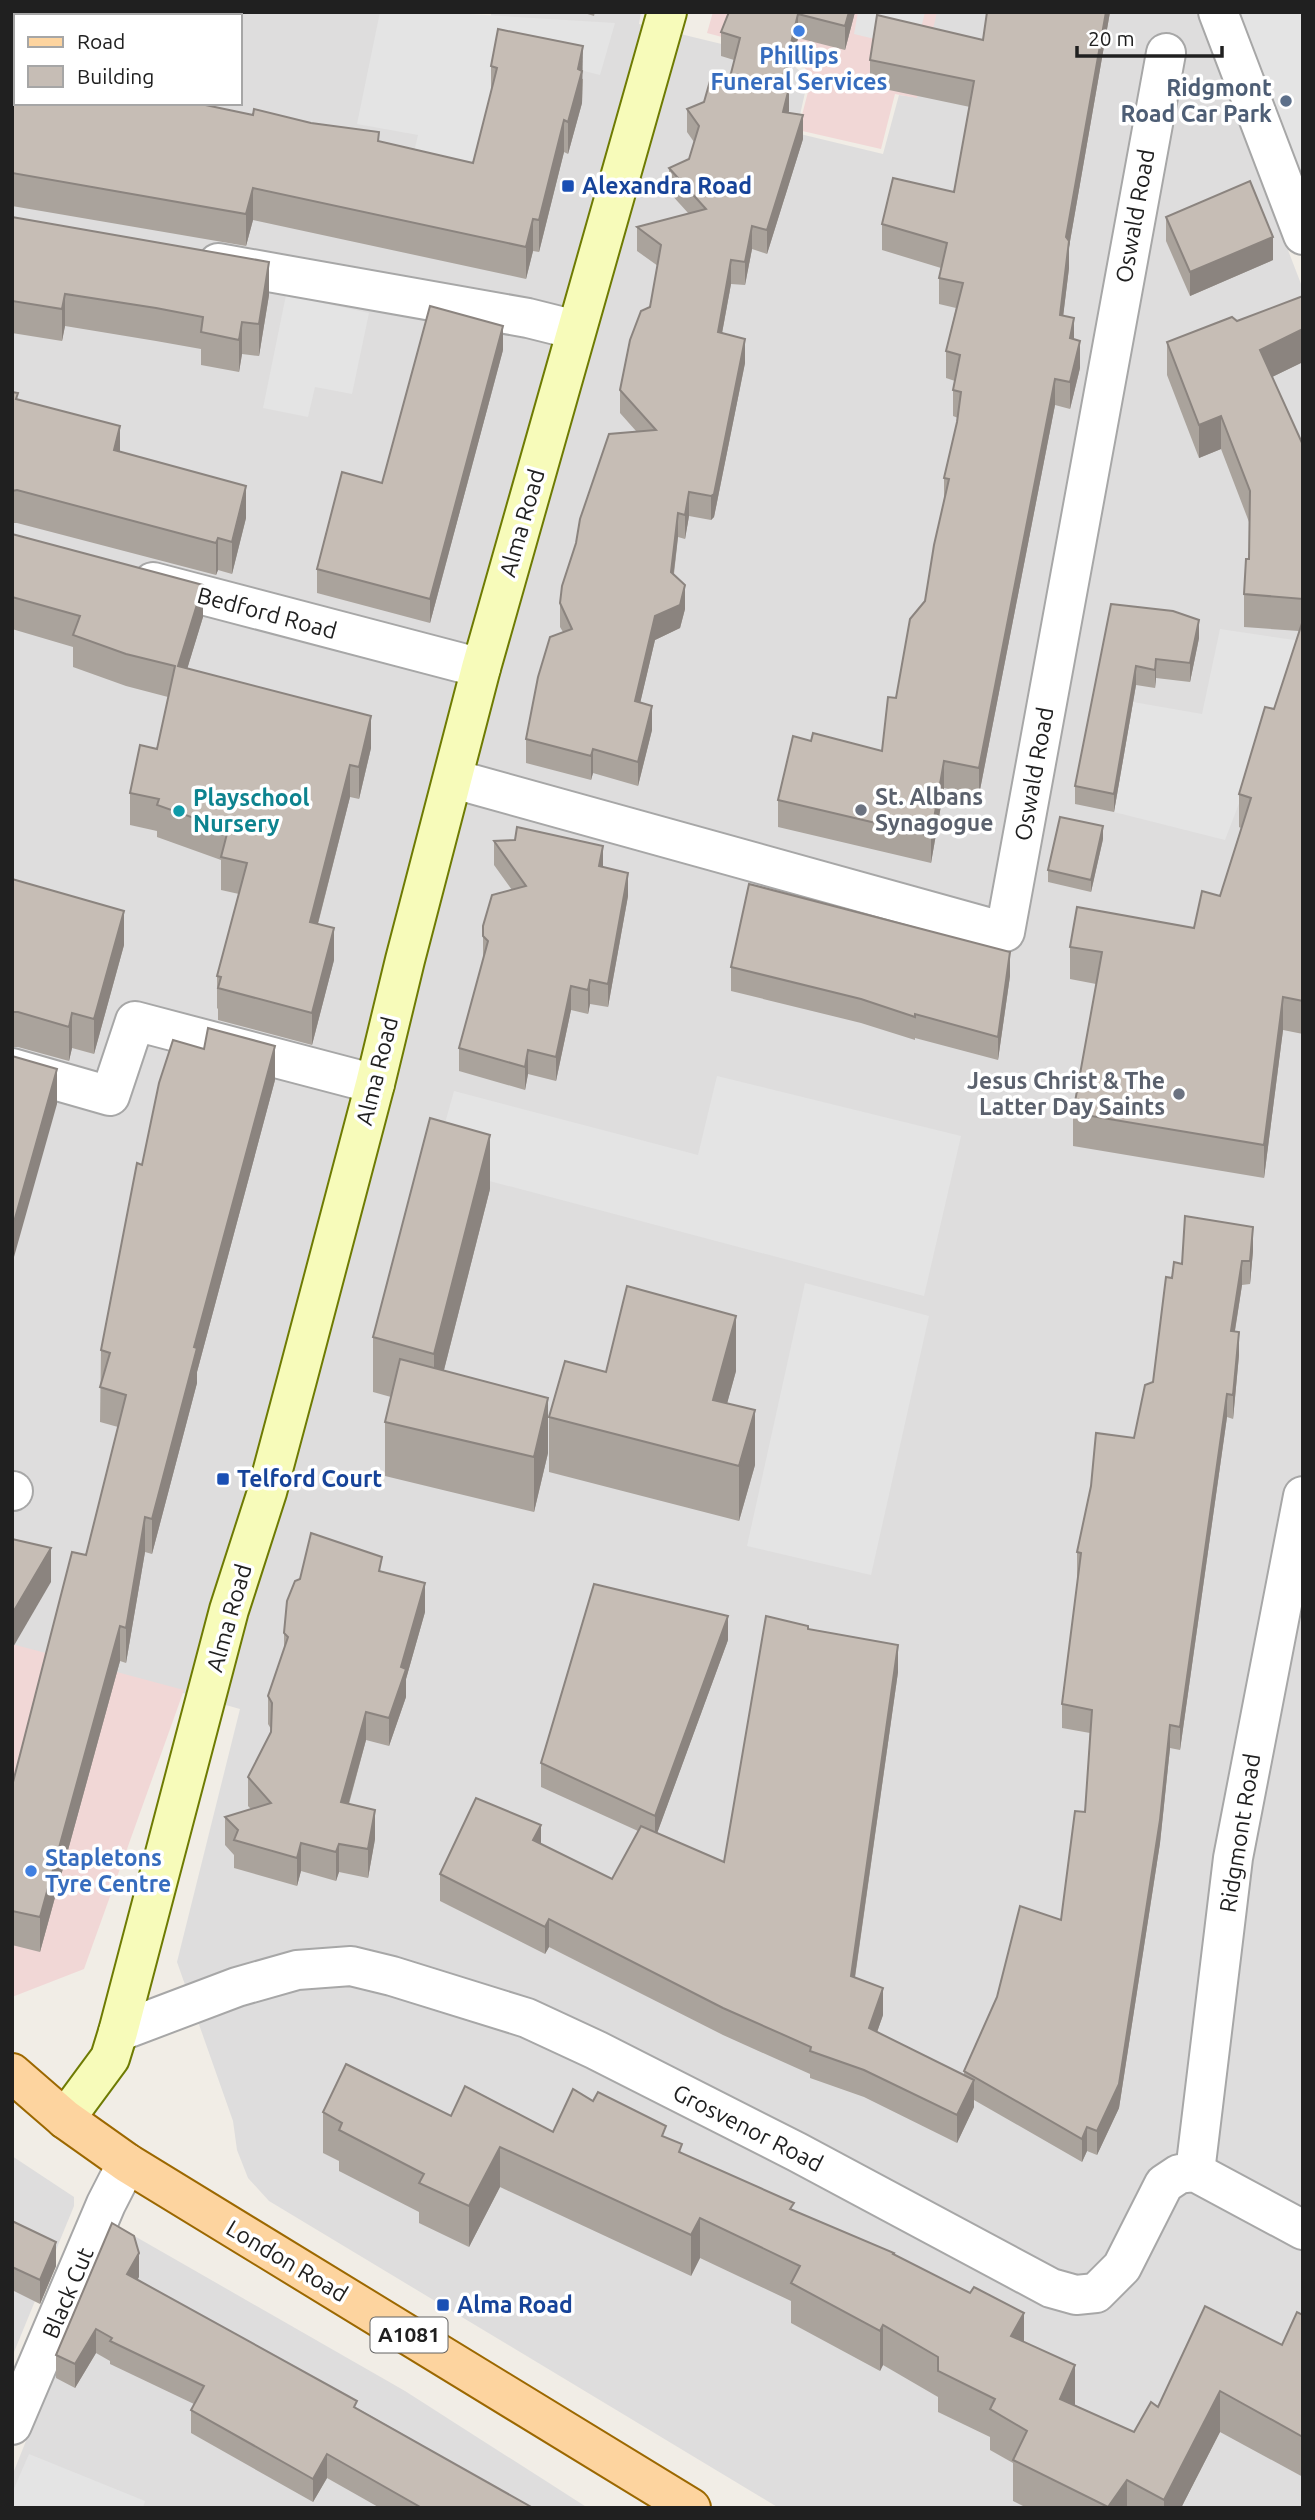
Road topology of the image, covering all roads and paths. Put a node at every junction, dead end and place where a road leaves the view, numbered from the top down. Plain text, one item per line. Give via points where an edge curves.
1 (667, 12) edge
2 (1218, 12) edge
3 (1166, 53) dead end
4 (1303, 234) edge
5 (183, 257) edge
6 (576, 330) junction
7 (118, 573) edge
8 (481, 668) junction
9 (454, 779) junction
10 (12, 1068) edge
11 (375, 1084) junction
12 (1303, 1496) edge
13 (118, 2032) junction
14 (12, 2073) edge
15 (12, 2105) edge
16 (65, 2119) junction
17 (127, 2163) junction
18 (1195, 2172) junction
19 (1303, 2230) edge
20 (12, 2425) edge
21 (691, 2508) edge

1 - 6 main road, Alma Road
2 - 4 street
3 - 9 street, Oswald Road via 1005,932
5 - 6 street
6 - 8 main road, Alma Road
7 - 8 street, Bedford Road
8 - 9 main road, Alma Road
9 - 11 main road, Alma Road
10 - 11 street via 110,1096 135,1021
11 - 13 main road, Alma Road
12 - 18 street, Ridgmont Road via 1233,1858
13 - 16 main road, Alma Road via 110,2058
13 - 18 street, Grosvenor Road via 237,1987 297,1970 351,1966 392,1976 527,2018 596,2050 1052,2288 1076,2295 1096,2293 1122,2267 1164,2184 1179,2174
14 - 16 main road, London Road / A1081
15 - 16 main road, London Road / A1081
16 - 17 main road, London Road / A1081
17 - 20 street, Black Cut
17 - 21 main road, London Road / A1081
18 - 19 street

